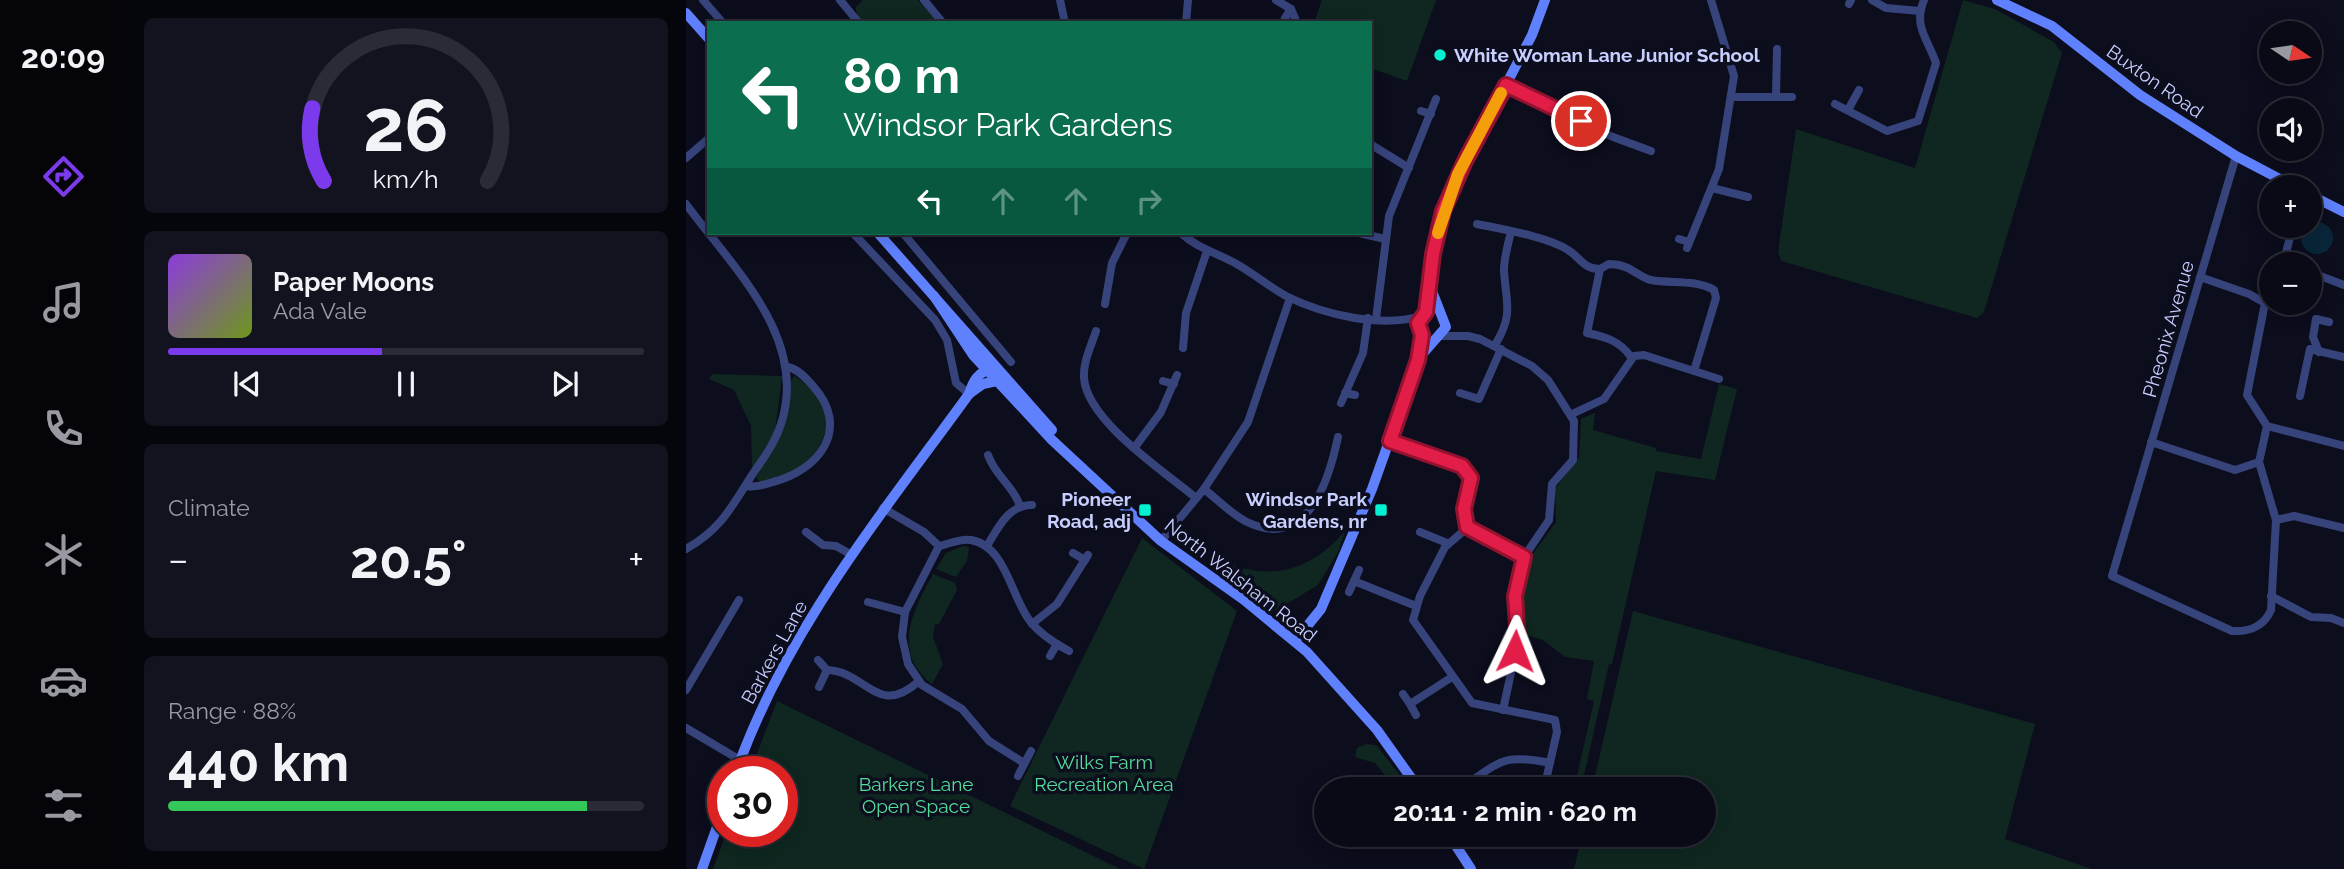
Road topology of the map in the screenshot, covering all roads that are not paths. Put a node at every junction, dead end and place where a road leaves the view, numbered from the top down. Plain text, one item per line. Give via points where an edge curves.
1 (703, 0) edge
2 (854, 0) edge
3 (923, 0) edge
4 (1060, 0) edge
5 (1188, 0) edge
6 (1276, 0) edge
7 (1545, 0) edge
8 (1711, 0) edge
9 (1871, 0) edge
10 (1924, 0) edge
11 (1997, 0) edge
12 (843, 3) edge
13 (1291, 9) junction
14 (1920, 11) junction
15 (686, 13) edge
16 (1285, 18) dead end
17 (1295, 18) dead end
18 (721, 21) edge
19 (857, 21) edge
20 (941, 21) edge
21 (1065, 21) edge
22 (1186, 21) edge
23 (707, 37) edge
24 (1777, 49) dead end
25 (1506, 85) junction
26 (1859, 90) dead end
27 (1776, 95) junction
28 (1732, 97) junction
29 (1792, 97) dead end
30 (1436, 99) dead end
31 (1835, 104) dead end
32 (1848, 110) junction
33 (1420, 111) dead end
34 (1431, 114) junction
35 (707, 140) edge
36 (1372, 146) edge
37 (1651, 151) dead end
38 (2236, 156) junction
39 (686, 158) edge
40 (1409, 169) junction
41 (2272, 175) edge
42 (1712, 188) junction
43 (1748, 197) dead end
44 (2322, 201) edge
45 (686, 204) edge
46 (2344, 212) edge
47 (1476, 223) dead end
48 (707, 232) edge
49 (1511, 232) junction
50 (709, 235) edge
51 (855, 235) edge
52 (879, 235) edge
53 (905, 235) edge
54 (1126, 235) edge
55 (1184, 235) edge
56 (1368, 235) edge
57 (1385, 239) junction
58 (1679, 239) dead end
59 (913, 246) junction
60 (1207, 251) junction
61 (902, 259) junction
62 (1601, 269) junction
63 (2200, 277) junction
64 (2322, 277) edge
65 (1430, 285) junction
66 (2344, 285) edge
67 (1097, 290) dead end
68 (1107, 292) junction
69 (934, 296) junction
70 (1290, 298) junction
71 (2259, 300) edge
72 (1105, 304) dead end
73 (1423, 314) junction
74 (2264, 315) edge
75 (2306, 316) dead end
76 (1443, 317) junction
77 (1372, 319) junction
78 (2316, 319) junction
79 (1387, 320) junction
80 (2329, 322) dead end
81 (1096, 331) dead end
82 (1420, 333) junction
83 (1174, 336) dead end
84 (1468, 336) junction
85 (1183, 337) junction
86 (1439, 337) junction
87 (1082, 340) dead end
88 (1092, 343) junction
89 (1498, 347) junction
90 (1183, 348) dead end
91 (2319, 352) junction
92 (1631, 357) junction
93 (2344, 357) edge
94 (1418, 360) junction
95 (1012, 362) dead end
96 (787, 367) junction
97 (999, 369) junction
98 (986, 370) junction
99 (1694, 371) junction
100 (1719, 379) dead end
101 (997, 381) junction
102 (1163, 381) dead end
103 (1345, 393) junction
104 (1460, 393) dead end
105 (969, 394) junction
106 (1355, 396) dead end
107 (2300, 396) dead end
108 (1479, 399) junction
109 (1489, 402) dead end
110 (1341, 403) dead end
111 (1572, 414) junction
112 (2267, 426) junction
113 (1338, 437) dead end
114 (1390, 441) junction
115 (2151, 442) junction
116 (2344, 446) edge
117 (1135, 447) junction
118 (1336, 447) junction
119 (1346, 449) dead end
120 (988, 455) dead end
121 (2259, 462) junction
122 (1085, 472) junction
123 (746, 486) junction
124 (1204, 489) junction
125 (1196, 498) junction
126 (1032, 505) dead end
127 (1020, 506) junction
128 (883, 508) junction
129 (2276, 520) junction
130 (1467, 527) junction
131 (2344, 528) edge
132 (806, 532) dead end
133 (1420, 532) dead end
134 (1161, 541) junction
135 (1447, 543) junction
136 (939, 546) junction
137 (987, 546) junction
138 (686, 549) edge
139 (1073, 553) dead end
140 (852, 555) junction
141 (1524, 557) junction
142 (1359, 570) dead end
143 (1354, 581) junction
144 (1349, 592) dead end
145 (2271, 596) junction
146 (739, 600) dead end
147 (868, 602) dead end
148 (1416, 606) junction
149 (905, 612) junction
150 (2344, 623) edge
151 (1032, 624) junction
152 (1295, 641) junction
153 (1057, 645) junction
154 (1069, 650) dead end
155 (1050, 656) dead end
156 (818, 660) dead end
157 (827, 670) junction
158 (1452, 677) junction
159 (918, 681) junction
160 (819, 687) dead end
161 (686, 690) edge
162 (1403, 694) dead end
163 (1410, 704) junction
164 (1503, 710) junction
165 (1416, 715) dead end
166 (686, 728) edge
167 (1031, 751) dead end
168 (724, 756) edge
169 (743, 756) edge
170 (1024, 763) junction
171 (1550, 763) junction
172 (1018, 776) dead end
173 (1410, 777) edge
174 (1479, 777) edge
175 (1547, 777) edge
176 (710, 847) edge
177 (1457, 847) edge
178 (702, 869) edge
179 (1472, 869) edge

1 - 18 street
2 - 12 street
3 - 20 street
4 - 21 street
5 - 22 street
6 - 13 street
7 - 25 street
8 - 28 street via 1732,65
9 - 14 street via 1886,8
10 - 14 street
11 - 38 street, Buxton Road via 2052,26 2120,82
12 - 19 street
13 - 16 street
13 - 17 street
14 - 32 street via 1921,35 1936,63 1918,121 1886,131
15 - 23 street
24 - 27 street
25 - 37 street
25 - 65 street via 1443,211
26 - 32 street
27 - 28 street
27 - 29 street
28 - 42 street
30 - 34 street
31 - 32 street
33 - 34 street
34 - 40 street
35 - 39 street
36 - 40 street
38 - 41 street, Buxton Road
38 - 63 street, Pheonix Avenue
40 - 57 street
42 - 43 street
42 - 58 street via 1688,245
44 - 46 street
45 - 48 street
47 - 49 street
49 - 62 street via 1559,245 1585,266
49 - 89 street via 1504,269 1509,315
50 - 96 street via 765,311
51 - 105 street via 935,320 947,340 956,383
52 - 61 street, North Walsham Road
53 - 59 street
54 - 68 street via 1112,263
55 - 60 street
56 - 57 street
57 - 77 street
59 - 61 street
59 - 95 street
60 - 70 street via 1230,260
60 - 85 street via 1191,292
61 - 69 street, North Walsham Road
62 - 92 street via 1587,333 1610,339
62 - 99 street via 1614,264 1651,280 1714,290 1716,298
63 - 71 street
63 - 115 street, Pheonix Avenue
64 - 66 street
65 - 73 street
65 - 76 street
67 - 68 street
68 - 72 street
69 - 97 street, North Walsham Road
69 - 98 street, North Walsham Road
70 - 77 street
70 - 124 street via 1248,422
73 - 76 street
73 - 79 street
73 - 82 street
74 - 112 street via 2247,395
75 - 78 street
76 - 84 street
76 - 86 street
77 - 79 street
77 - 103 street
78 - 80 street
78 - 91 street via 2313,337
79 - 82 street
81 - 88 street
82 - 86 street
82 - 94 street
83 - 85 street
84 - 86 street
84 - 89 street
85 - 90 street
86 - 94 street
87 - 88 street
88 - 117 street via 1086,364 1088,393 1106,420
89 - 108 street
89 - 111 street via 1540,371
91 - 93 street
91 - 107 street via 2310,349
92 - 99 street via 1644,355
92 - 111 street via 1604,399
94 - 114 street
96 - 123 street via 781,423
96 - 123 street via 809,382 827,405 831,421 828,440 796,474
97 - 98 street
97 - 101 street
97 - 122 street, North Walsham Road
98 - 101 street, North Walsham Road
98 - 105 street, Barkers Lane via 973,380
99 - 100 street
101 - 105 street, Barkers Lane
101 - 122 street, North Walsham Road
102 - 117 street via 1175,380 1161,412
103 - 106 street
103 - 110 street
104 - 108 street
105 - 128 street, Barkers Lane
108 - 109 street
111 - 141 street via 1573,460 1552,484 1549,520
112 - 116 street
112 - 121 street
113 - 118 street
114 - 130 street via 1470,469 1464,509
114 - 152 street via 1328,595
115 - 121 street via 2235,470
115 - 145 street, Pheonix Avenue via 2112,576 2232,631 2247,632 2266,620
117 - 125 street
118 - 119 street
118 - 124 street via 1316,505 1282,527 1251,524
120 - 127 street
121 - 129 street
122 - 134 street, North Walsham Road
123 - 138 street via 716,530
124 - 125 street
125 - 134 street
126 - 127 street
127 - 137 street via 1004,519
128 - 136 street
128 - 140 street, Barkers Lane
129 - 131 street via 2294,516
129 - 145 street
130 - 135 street
130 - 141 street
132 - 140 street via 823,545 836,545
133 - 135 street
134 - 152 street, North Walsham Road
135 - 148 street
136 - 137 street via 963,540
136 - 149 street
137 - 151 street
139 - 151 street via 1087,558 1057,604
140 - 169 street, Barkers Lane via 788,657
141 - 164 street via 1515,596 1518,640
142 - 143 street
143 - 144 street
143 - 148 street
145 - 150 street via 2311,617
146 - 161 street
147 - 149 street
148 - 158 street via 1413,620
149 - 159 street via 902,637
151 - 153 street
152 - 173 street, North Walsham Road via 1377,730
153 - 154 street
153 - 155 street
156 - 157 street
157 - 159 street via 839,671 888,696 898,695
157 - 160 street
158 - 163 street
158 - 164 street via 1472,703
159 - 170 street via 961,709 989,741
162 - 163 street
163 - 165 street
164 - 171 street via 1555,720
166 - 168 street
167 - 170 street
170 - 172 street
171 - 174 street via 1508,758
171 - 175 street
176 - 178 street
177 - 179 street

